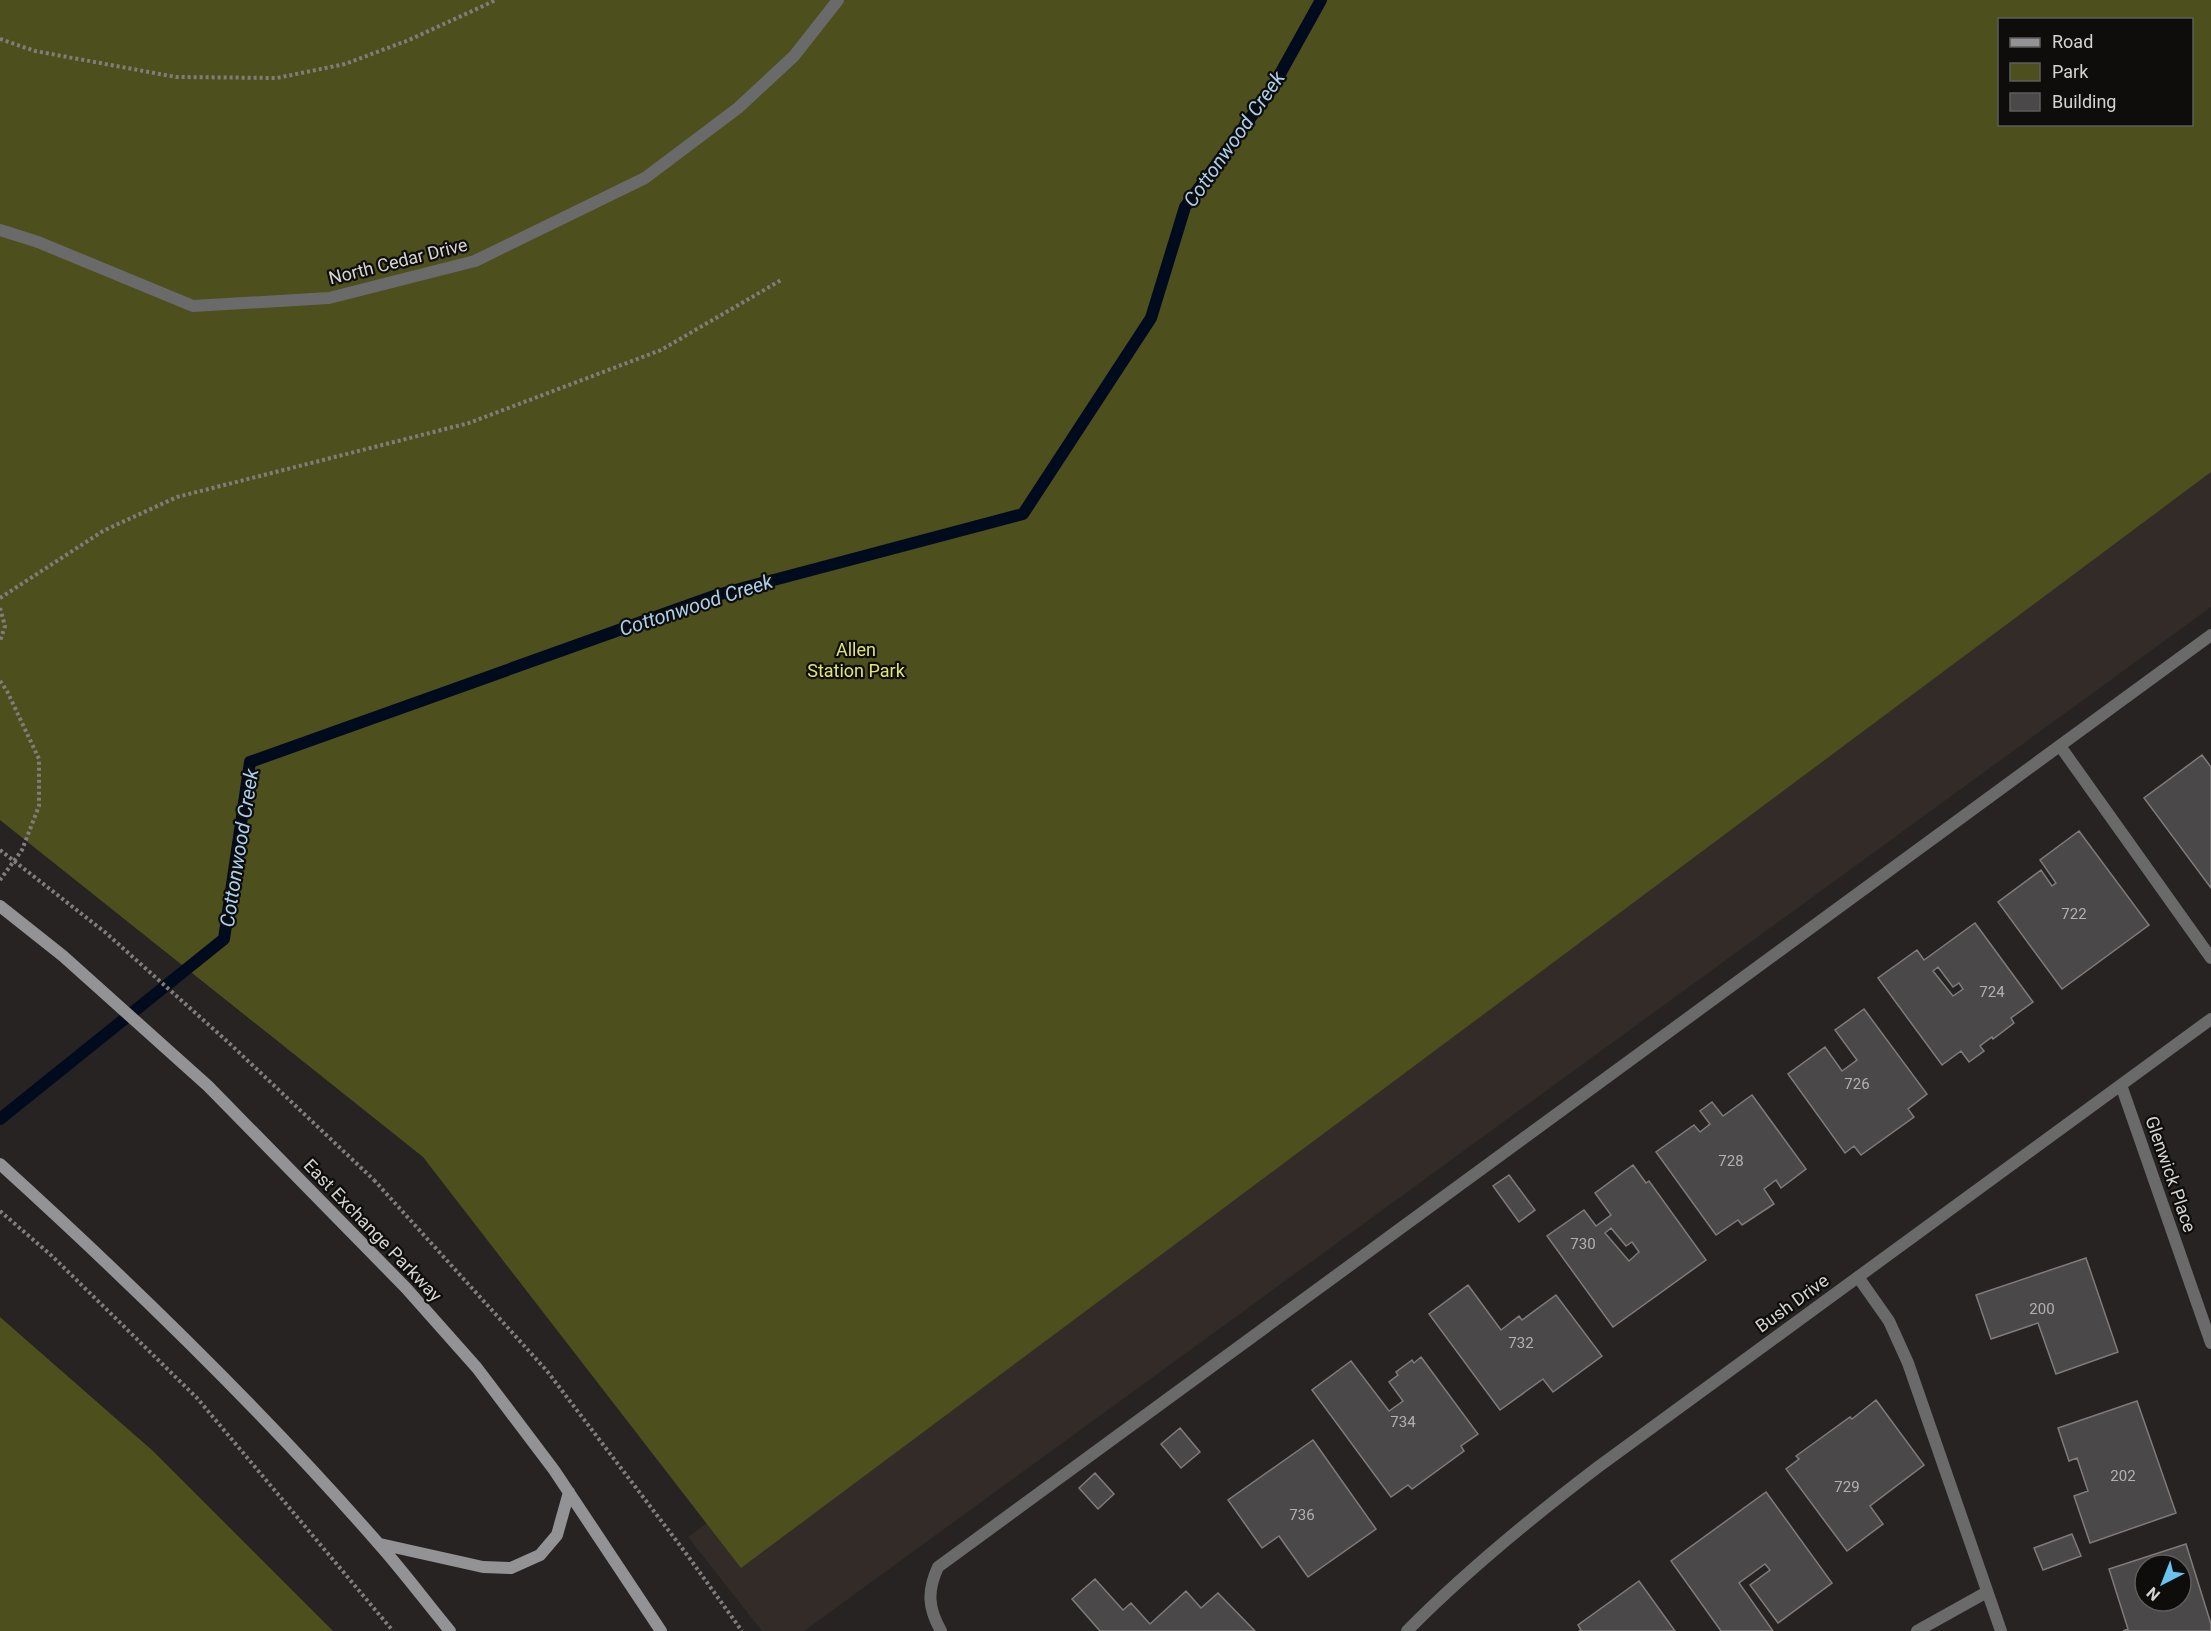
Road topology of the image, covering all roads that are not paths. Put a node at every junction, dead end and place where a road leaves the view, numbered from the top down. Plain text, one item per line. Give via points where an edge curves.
1 (838, 0) edge
2 (0, 230) edge
3 (2211, 635) edge
4 (2060, 746) junction
5 (0, 906) edge
6 (2211, 958) edge
7 (2211, 1019) edge
8 (2121, 1085) junction
9 (0, 1164) edge
10 (1858, 1277) junction
11 (2211, 1343) edge
12 (569, 1492) junction
13 (380, 1544) junction
14 (1988, 1592) junction
15 (450, 1631) edge
16 (661, 1631) edge
17 (940, 1631) edge
18 (1407, 1631) edge
19 (1917, 1631) edge
20 (2001, 1631) edge

1 - 2 street, North Cedar Drive via 794,56 738,108 645,178 475,261 329,298 193,306
3 - 4 street
4 - 6 street
4 - 17 street via 938,1567 929,1600
5 - 12 main road, East Exchange Parkway via 63,956 208,1086 339,1218 477,1368
7 - 8 street, Bush Drive
8 - 10 street, Bush Drive
8 - 11 street, Glenwick Place
9 - 13 main road via 212,1365
10 - 14 street via 1889,1321 1908,1364
10 - 18 street, Bush Drive via 1532,1518
12 - 13 main road via 557,1535 540,1555 511,1568 483,1566
12 - 16 main road, East Exchange Parkway
13 - 15 main road
14 - 19 street
14 - 20 street

